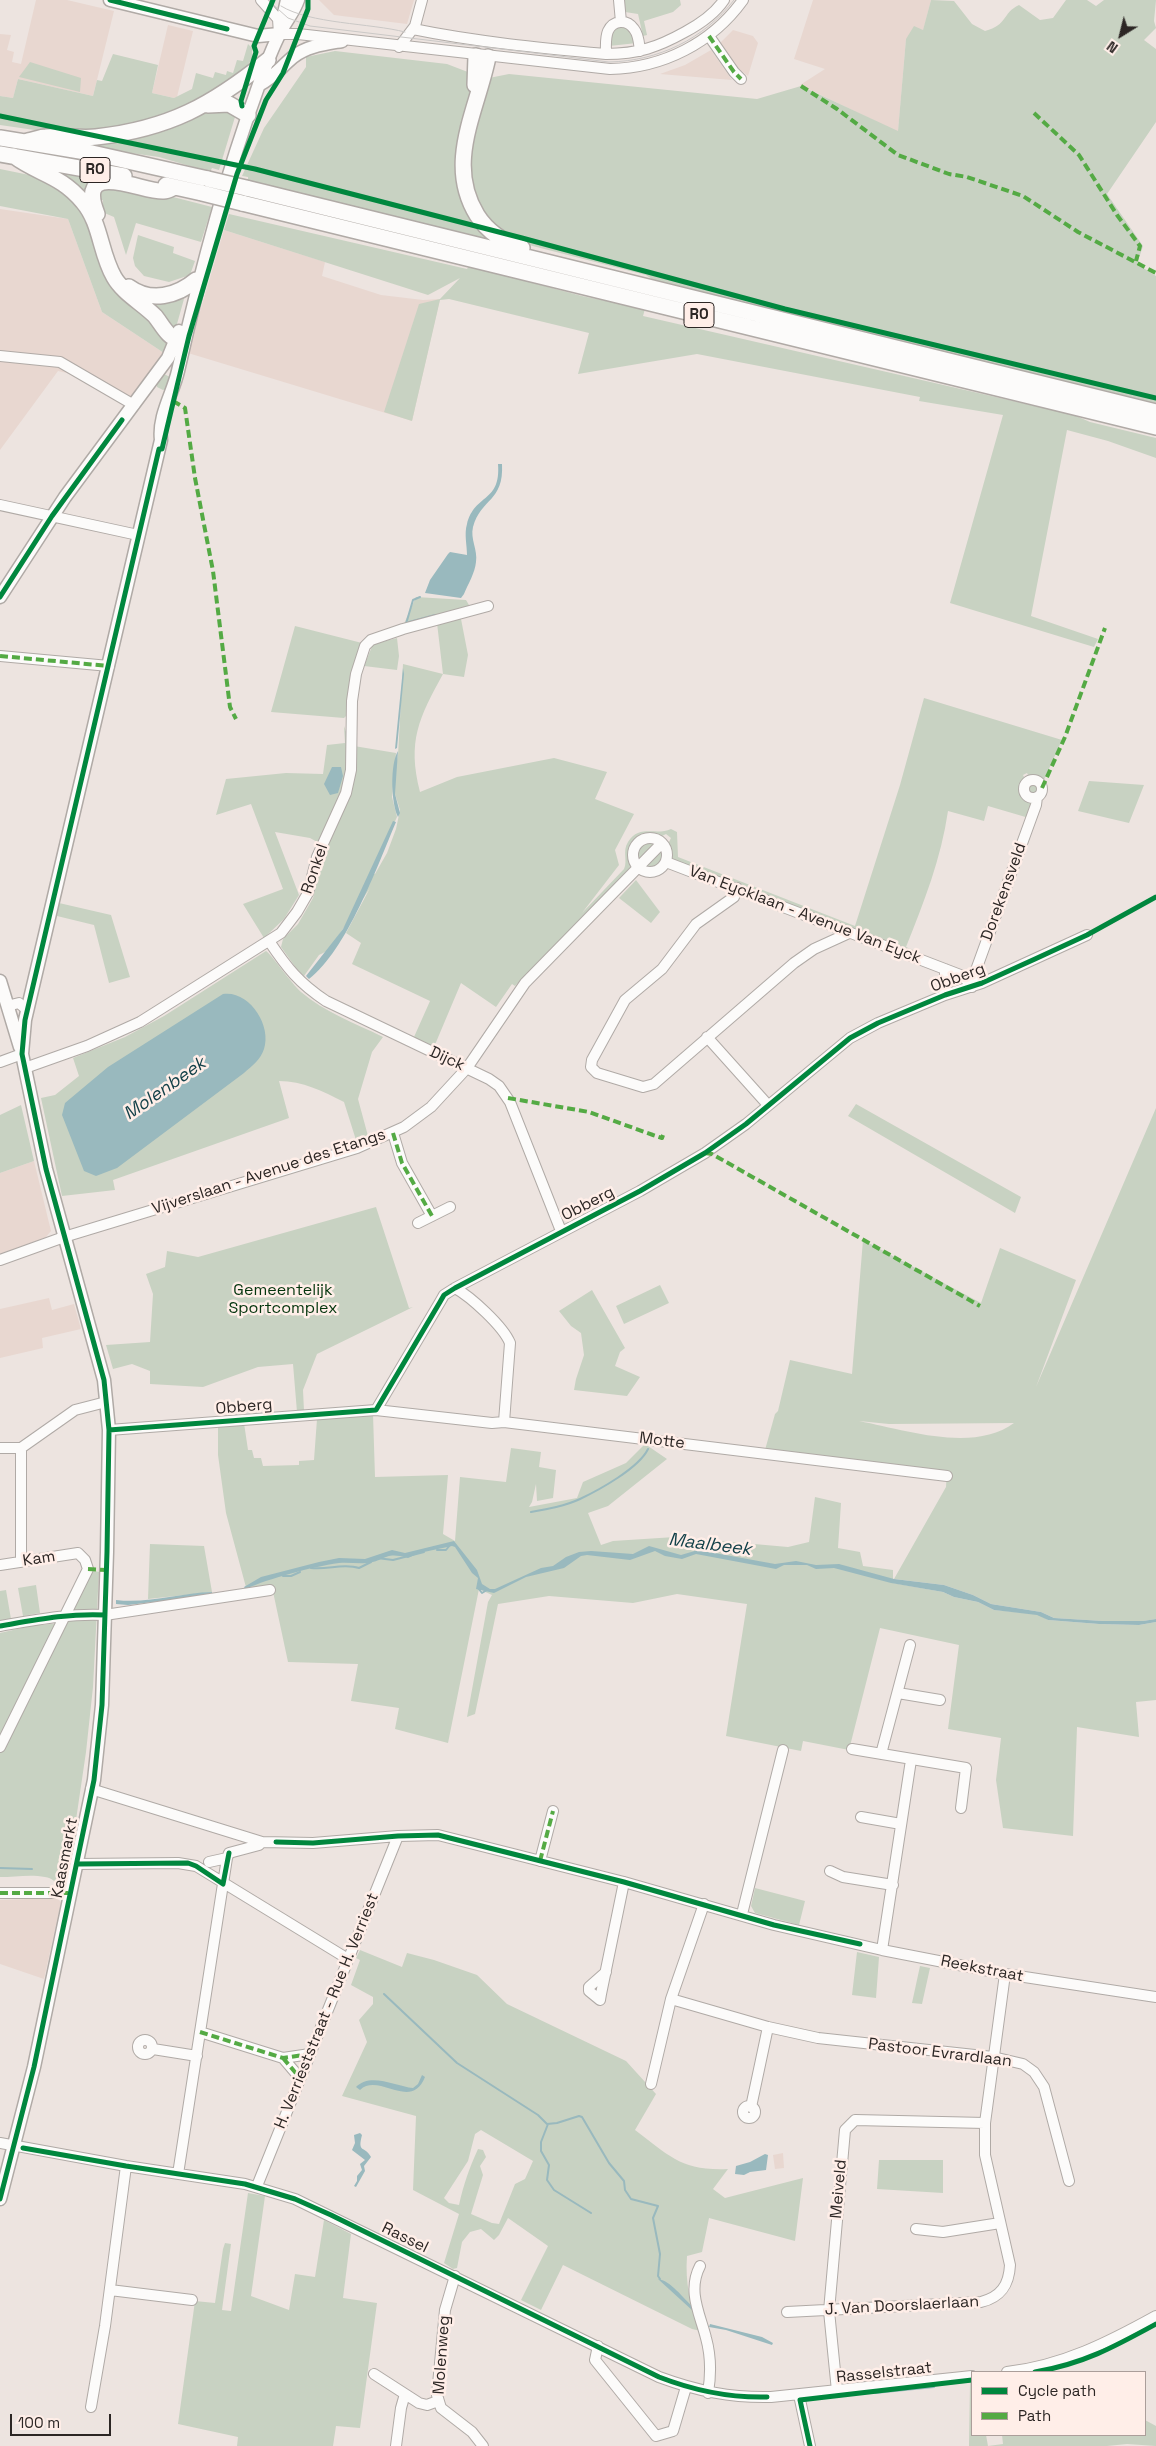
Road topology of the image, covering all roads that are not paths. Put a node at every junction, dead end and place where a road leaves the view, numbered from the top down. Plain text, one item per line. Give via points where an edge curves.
1 (110, 0) edge
2 (261, 0) edge
3 (287, 0) edge
4 (298, 0) edge
5 (422, 0) edge
6 (619, 0) edge
7 (724, 0) edge
8 (743, 0) edge
9 (621, 22) junction
10 (413, 29) junction
11 (279, 34) junction
12 (709, 36) junction
13 (342, 41) junction
14 (399, 47) junction
15 (640, 52) junction
16 (606, 54) junction
17 (482, 56) junction
18 (268, 60) junction
19 (741, 78) dead end
20 (258, 85) junction
21 (204, 106) junction
22 (248, 115) junction
23 (0, 138) edge
24 (28, 141) junction
25 (7, 155) edge
26 (175, 187) junction
27 (205, 258) junction
28 (540, 260) junction
29 (196, 280) junction
30 (178, 342) junction
31 (0, 356) edge
32 (159, 372) junction
33 (176, 380) junction
34 (151, 383) junction
35 (170, 392) junction
36 (134, 405) junction
37 (1156, 412) edge
38 (1156, 428) edge
39 (0, 505) edge
40 (52, 516) junction
41 (138, 535) junction
42 (0, 598) edge
43 (488, 606) dead end
44 (0, 656) edge
45 (109, 666) junction
46 (1037, 797) dead end
47 (662, 843) junction
48 (666, 862) junction
49 (637, 867) junction
50 (737, 888) junction
51 (849, 933) junction
52 (1087, 935) dead end
53 (269, 941) junction
54 (945, 969) junction
55 (0, 981) edge
56 (972, 987) junction
57 (945, 995) junction
58 (9, 1010) junction
59 (22, 1018) junction
60 (707, 1037) junction
61 (22, 1054) junction
62 (0, 1062) edge
63 (25, 1068) junction
64 (467, 1068) junction
65 (768, 1105) junction
66 (394, 1133) junction
67 (450, 1207) dead end
68 (432, 1216) junction
69 (418, 1223) dead end
70 (561, 1231) junction
71 (64, 1236) junction
72 (0, 1260) edge
73 (455, 1288) junction
74 (106, 1402) junction
75 (376, 1410) junction
76 (504, 1422) junction
77 (109, 1430) junction
78 (0, 1448) edge
79 (21, 1448) junction
80 (947, 1476) dead end
81 (21, 1562) junction
82 (0, 1565) edge
83 (270, 1590) dead end
84 (106, 1615) junction
85 (65, 1617) junction
86 (0, 1626) edge
87 (910, 1645) dead end
88 (898, 1693) junction
89 (940, 1700) dead end
90 (0, 1747) edge
91 (852, 1749) dead end
92 (783, 1750) dead end
93 (881, 1754) junction
94 (911, 1760) junction
95 (91, 1789) junction
96 (961, 1808) dead end
97 (553, 1811) dead end
98 (861, 1818) dead end
99 (901, 1824) junction
100 (398, 1836) junction
101 (262, 1842) junction
102 (227, 1858) junction
103 (540, 1861) junction
104 (209, 1862) dead end
105 (78, 1864) junction
106 (830, 1871) dead end
107 (624, 1882) junction
108 (224, 1884) junction
109 (893, 1885) junction
110 (0, 1893) edge
111 (71, 1893) junction
112 (704, 1904) junction
113 (742, 1914) junction
114 (882, 1950) junction
115 (348, 1959) junction
116 (606, 1972) dead end
117 (1005, 1974) junction
118 (1156, 1997) edge
119 (671, 1999) junction
120 (768, 2027) junction
121 (200, 2032) junction
122 (153, 2049) dead end
123 (310, 2054) junction
124 (197, 2056) junction
125 (993, 2057) junction
126 (283, 2058) junction
127 (300, 2078) junction
128 (650, 2084) dead end
129 (751, 2107) dead end
130 (984, 2124) junction
131 (6, 2145) edge
132 (126, 2166) junction
133 (178, 2174) junction
134 (1069, 2181) dead end
135 (257, 2186) junction
136 (0, 2199) edge
137 (1000, 2223) junction
138 (916, 2229) dead end
139 (700, 2266) dead end
140 (455, 2276) junction
141 (110, 2290) junction
142 (192, 2300) dead end
143 (829, 2311) junction
144 (787, 2312) dead end
145 (1156, 2316) edge
146 (598, 2346) junction
147 (1016, 2371) edge
148 (374, 2374) dead end
149 (971, 2376) edge
150 (686, 2387) junction
151 (837, 2391) junction
152 (708, 2393) junction
153 (405, 2394) junction
154 (799, 2395) junction
155 (771, 2398) joint
156 (438, 2401) junction
157 (91, 2406) dead end
158 (656, 2441) edge
159 (396, 2446) edge
160 (483, 2446) edge
161 (810, 2446) edge

1 - 11 main road via 258,36
2 - 11 street via 278,19
3 - 11 main road
4 - 11 main road
5 - 10 street
6 - 9 street
7 - 15 street via 694,28
8 - 12 street
9 - 15 street via 635,30
9 - 16 street via 608,31
10 - 14 street
10 - 16 street
11 - 13 street
11 - 18 main road
12 - 17 street via 667,58 615,69
12 - 19 street
13 - 14 street
13 - 20 main road via 304,50 273,78
14 - 17 street
15 - 16 street
17 - 28 highway via 462,179 468,200 489,230 528,250
18 - 20 main road
18 - 21 highway via 235,87
20 - 22 main road
21 - 22 highway via 224,103
21 - 24 highway via 160,125 128,133 73,139 47,136
22 - 27 main road
23 - 24 highway, R0
24 - 28 highway, R0, bridge via 208,179
25 - 26 highway, R0
25 - 30 highway via 54,177 85,203 96,223 118,283
26 - 29 highway via 163,192 112,181 98,186 93,198 116,272 125,284 139,292 160,296 179,292
26 - 38 highway, R0, bridge
27 - 29 main road
27 - 30 main road
28 - 37 highway, R0
29 - 30 main road
30 - 32 main road
30 - 33 main road
31 - 36 street via 60,362
32 - 33 main road via 170,372
32 - 34 main road
33 - 35 main road
34 - 35 main road via 159,394
34 - 36 main road
35 - 41 main road
36 - 40 main road
39 - 40 street
40 - 41 street
40 - 42 main road
41 - 45 main road
43 - 53 street, Ronkel via 403,629 370,640 365,646 352,701 351,770 346,793 317,857 303,902 290,922
44 - 45 street
45 - 59 main road
46 - 56 street, Dorekensveld
47 - 48 street
47 - 49 street, Vijverslaan - Avenue des Etangs
47 - 49 street via 651,838 640,841 633,852
48 - 49 street via 662,868 651,872
48 - 50 street, Van Eycklaan - Avenue Van Eyck
49 - 64 street, Vijverslaan - Avenue des Etangs via 525,983
50 - 51 street, Van Eycklaan - Avenue Van Eyck
50 - 60 street via 734,897 696,924 662,968 625,1000 591,1067 596,1073 642,1087 654,1084
51 - 54 street, Van Eycklaan - Avenue Van Eyck
51 - 60 street via 794,963
52 - 56 street, Obberg
53 - 63 street, Ronkel via 134,1025
53 - 64 street, Dijck via 286,966 318,996
54 - 56 street, Van Eycklaan - Avenue Van Eyck via 963,976
54 - 57 street
55 - 58 main road, Kaasmarkt
56 - 57 street, Obberg
57 - 65 street, Obberg via 850,1038
58 - 59 main road, Kaasmarkt
58 - 59 street via 11,1005 19,1002
59 - 61 main road, Kaasmarkt
60 - 65 street
61 - 62 street
61 - 63 main road, Kaasmarkt
63 - 71 main road, Kaasmarkt
64 - 66 street, Vijverslaan - Avenue des Etangs via 424,1113
64 - 70 street, Dijck via 499,1086 510,1102
65 - 70 street, Obberg via 732,1135 674,1172
66 - 68 street via 402,1163
66 - 71 street, Vijverslaan - Avenue des Etangs via 357,1148
67 - 68 street
68 - 69 street
70 - 73 street, Obberg
71 - 72 street, Vijverslaan - Avenue des Etangs
71 - 74 main road, Kaasmarkt via 100,1362
73 - 75 street, Obberg via 440,1302
73 - 76 street via 497,1324 510,1343
74 - 77 main road, Kaasmarkt
74 - 79 street via 75,1410
75 - 76 street, Motte
75 - 77 street, Obberg
76 - 80 street, Motte
77 - 84 main road, Kaasmarkt
78 - 79 street
79 - 81 street
81 - 82 street, Kam
81 - 85 street, Kam via 78,1554 85,1560 88,1569
83 - 84 street
84 - 85 street
84 - 95 main road, Kaasmarkt via 102,1705
85 - 86 street
85 - 90 street
87 - 88 street
88 - 89 street
88 - 93 street
91 - 93 street
92 - 113 street
93 - 94 street
94 - 96 street via 966,1768
94 - 99 street
95 - 101 street
95 - 105 main road, Kaasmarkt
97 - 103 street
98 - 99 street
99 - 109 street
100 - 101 street, Reekstraat via 313,1843
100 - 103 street, Reekstraat via 438,1835
100 - 115 street, H. Verrieststraat - Rue H. Verriest
101 - 102 street via 229,1853
102 - 104 street
102 - 108 street
103 - 107 street, Reekstraat
105 - 108 street via 178,1863 196,1866
105 - 111 main road, Kaasmarkt
106 - 109 street via 843,1877
107 - 112 street, Reekstraat
107 - 116 street
108 - 115 street
108 - 121 street
109 - 114 street
110 - 111 street
111 - 131 main road, Kaasmarkt via 34,2067
112 - 113 street, Reekstraat
112 - 119 street
113 - 114 street, Reekstraat
114 - 117 street, Reekstraat
115 - 123 street, H. Verrieststraat - Rue H. Verriest
117 - 118 street, Reekstraat
117 - 125 street, J. Van Doorslaerlaan
119 - 120 street, Pastoor Evrardlaan
119 - 128 street
120 - 125 street, Pastoor Evrardlaan via 818,2038
120 - 129 street
121 - 124 street
121 - 126 street
122 - 124 street
123 - 126 street
123 - 127 street, H. Verrieststraat - Rue H. Verriest
124 - 133 street
125 - 130 street, J. Van Doorslaerlaan
125 - 134 street, Pastoor Evrardlaan via 1023,2064 1034,2072 1044,2087
126 - 127 street
127 - 135 street, H. Verrieststraat - Rue H. Verriest
130 - 137 street, J. Van Doorslaerlaan via 985,2155
130 - 143 street, Meiveld via 855,2120 845,2130
131 - 132 street, Rassel
131 - 136 main road, Kaasmarkt
132 - 133 street, Rassel
132 - 141 street
133 - 135 street, Rassel
135 - 140 street, Rassel via 295,2199
137 - 138 street via 943,2232
137 - 143 street, J. Van Doorslaerlaan via 1010,2276 1006,2287 990,2300
139 - 152 street via 695,2276 694,2301 709,2357
140 - 146 street, Rassel
140 - 156 street, Molenweg via 445,2310
141 - 142 street
141 - 157 street
143 - 144 street, J. Van Doorslaerlaan
143 - 151 street, Meiveld
145 - 147 street via 1105,2345
146 - 150 street, Rassel
146 - 158 street via 595,2360
148 - 153 street
149 - 151 street, Rasselstraat
150 - 152 street, Rassel
150 - 158 street via 672,2430
151 - 154 street, Rasselstraat
152 - 155 street, Rassel via 738,2398
153 - 156 street via 427,2405
153 - 159 street
154 - 155 street, Rasselstraat
154 - 161 street
156 - 160 street, Molenweg via 441,2408 472,2432

